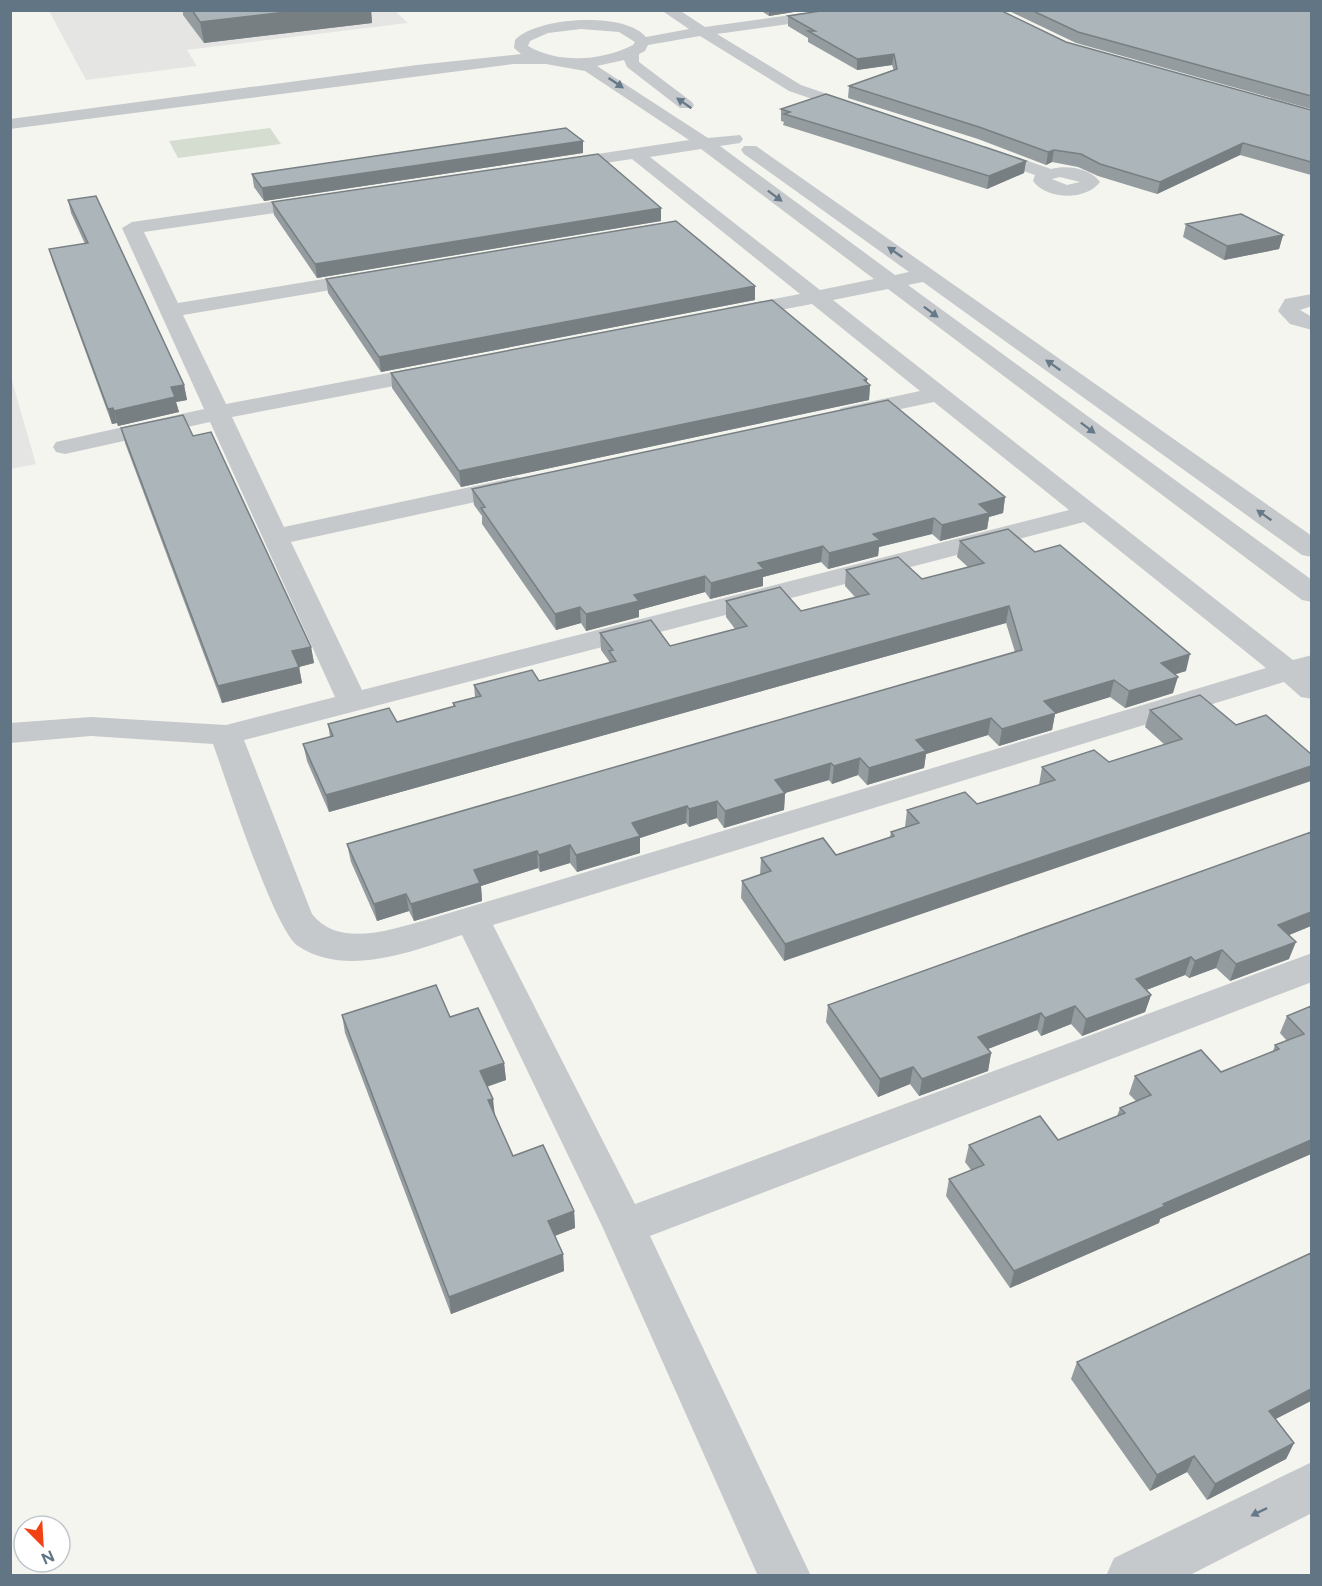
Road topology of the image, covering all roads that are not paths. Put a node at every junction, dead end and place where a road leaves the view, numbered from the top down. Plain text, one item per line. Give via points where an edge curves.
1 (556, 10) edge
2 (668, 10) edge
3 (786, 10) edge
4 (861, 10) edge
5 (531, 18) dead end
6 (601, 26) junction
7 (695, 27) junction
8 (624, 30) junction
9 (525, 39) junction
10 (637, 48) junction
11 (556, 60) junction
12 (10, 114) edge
13 (880, 117) edge
14 (10, 124) edge
15 (735, 139) junction
16 (704, 143) junction
17 (971, 145) edge
18 (634, 153) junction
19 (541, 167) edge
20 (1048, 174) dead end
21 (331, 199) edge
22 (392, 274) edge
23 (927, 275) junction
24 (891, 282) junction
25 (815, 297) junction
26 (1311, 300) edge
27 (171, 311) junction
28 (710, 317) edge
29 (1311, 324) edge
30 (452, 368) edge
31 (939, 394) junction
32 (218, 413) junction
33 (822, 419) edge
34 (65, 447) dead end
35 (543, 479) edge
36 (1089, 513) junction
37 (275, 537) junction
38 (1311, 549) edge
39 (1311, 594) edge
40 (1304, 675) edge
41 (352, 702) junction
42 (10, 733) edge
43 (226, 735) junction
44 (472, 919) junction
45 (1311, 967) edge
46 (624, 1227) junction
47 (1311, 1486) edge
48 (785, 1575) edge
49 (1132, 1575) edge

1 - 6 street
2 - 7 street
3 - 7 street
4 - 7 street
5 - 9 street
6 - 8 street
6 - 9 street via 561,27
7 - 8 street
7 - 10 street
7 - 13 street via 795,88
8 - 10 street via 634,34
9 - 11 street via 527,52
9 - 12 street via 498,49
10 - 11 street via 601,60
15 -> 10 street via 632,64
11 - 14 street via 513,59 417,70
11 -> 16 street via 590,68 607,77
15 - 16 street
23 -> 15 street
16 - 18 street
16 -> 24 street
17 - 20 street
18 - 19 street
18 - 25 street via 706,221
21 - 27 street via 132,228
22 - 27 street
23 - 24 street
38 -> 23 street
24 - 25 street
24 -> 39 street
25 - 28 street
25 - 31 street
26 - 29 street via 1292,303 1289,311
27 - 32 street
30 - 32 street
31 - 33 street
31 - 36 street
32 - 34 street
32 - 37 street
35 - 37 street
36 - 40 street
36 - 41 street
37 - 41 street
40 - 44 street
41 - 43 street
42 - 43 street via 80,727
43 - 44 street via 296,920 309,936 329,945 356,948
44 - 46 street
45 - 46 street
46 - 48 street
47 -> 49 street

